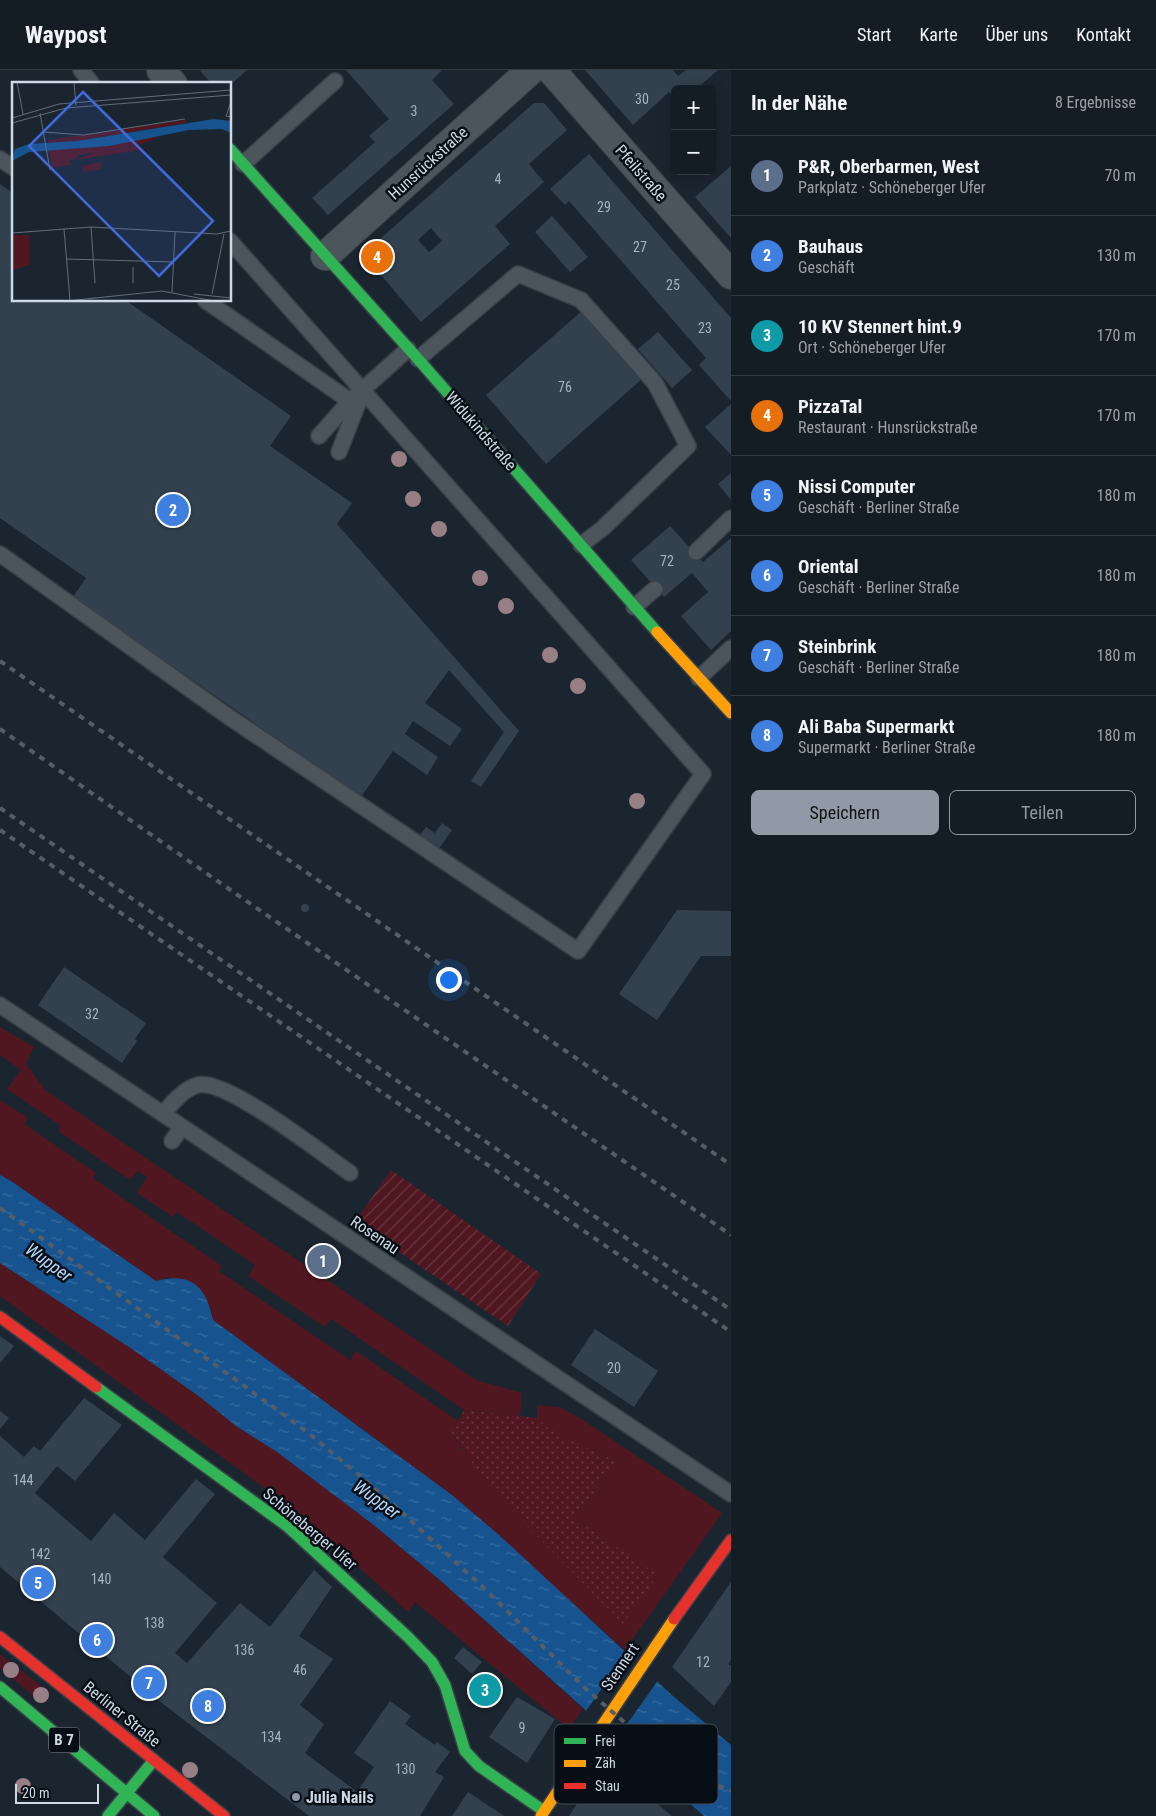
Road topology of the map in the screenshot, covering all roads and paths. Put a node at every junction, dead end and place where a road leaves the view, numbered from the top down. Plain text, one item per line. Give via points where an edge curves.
1 (81, 70) edge
2 (531, 70) edge
3 (551, 70) edge
4 (335, 81) dead end
5 (90, 82) edge
6 (231, 150) edge
7 (0, 159) edge
8 (243, 164) junction
9 (12, 167) edge
10 (231, 242) edge
11 (325, 256) junction
12 (731, 276) edge
13 (206, 301) edge
14 (413, 354) junction
15 (363, 390) junction
16 (350, 401) junction
17 (319, 436) dead end
18 (338, 452) dead end
19 (731, 518) edge
20 (581, 545) junction
21 (696, 552) dead end
22 (0, 554) edge
23 (655, 589) dead end
24 (634, 606) junction
25 (731, 648) edge
26 (699, 678) junction
27 (731, 713) edge
28 (0, 1005) edge
29 (163, 1114) junction
30 (182, 1127) junction
31 (172, 1141) dead end
32 (350, 1173) dead end
33 (0, 1317) edge
34 (731, 1494) edge
35 (731, 1540) edge
36 (0, 1637) edge
37 (0, 1687) edge
38 (601, 1724) edge
39 (154, 1760) junction
40 (128, 1793) junction
41 (554, 1795) edge
42 (542, 1814) edge
43 (108, 1816) edge
44 (154, 1816) edge
45 (224, 1816) edge

1 - 5 lane
2 - 11 street, Hunsrückstraße
3 - 12 street, Pfeilstraße
4 - 8 lane
6 - 8 street, Widukindstraße
7 - 9 lane
8 - 11 street, Widukindstraße
10 - 15 lane
11 - 14 street, Widukindstraße
13 - 16 lane
14 - 15 lane
14 - 20 street, Widukindstraße
14 - 20 lane via 518,274 581,300 655,383 688,446
15 - 16 lane
15 - 18 lane
15 - 22 lane via 702,774 578,951 229,718
16 - 17 lane
19 - 21 lane
20 - 24 street, Widukindstraße
23 - 24 lane
24 - 26 street, Widukindstraße
25 - 26 lane
26 - 27 street, Widukindstraße
28 - 29 lane, Rosenau
29 - 30 lane, Rosenau
29 - 32 lane via 176,1098 198,1085 217,1087 251,1104
30 - 31 lane
30 - 34 lane, Rosenau
33 - 42 street, Schöneberger Ufer via 288,1526 432,1662 445,1685 465,1751 479,1766
35 - 38 street, Stennert
36 - 39 street, Berliner Straße / B 7
37 - 40 street, B 7
39 - 40 street
39 - 45 street, Berliner Straße / B 7
40 - 43 street
40 - 44 street, B 7
41 - 42 street, Stennert

